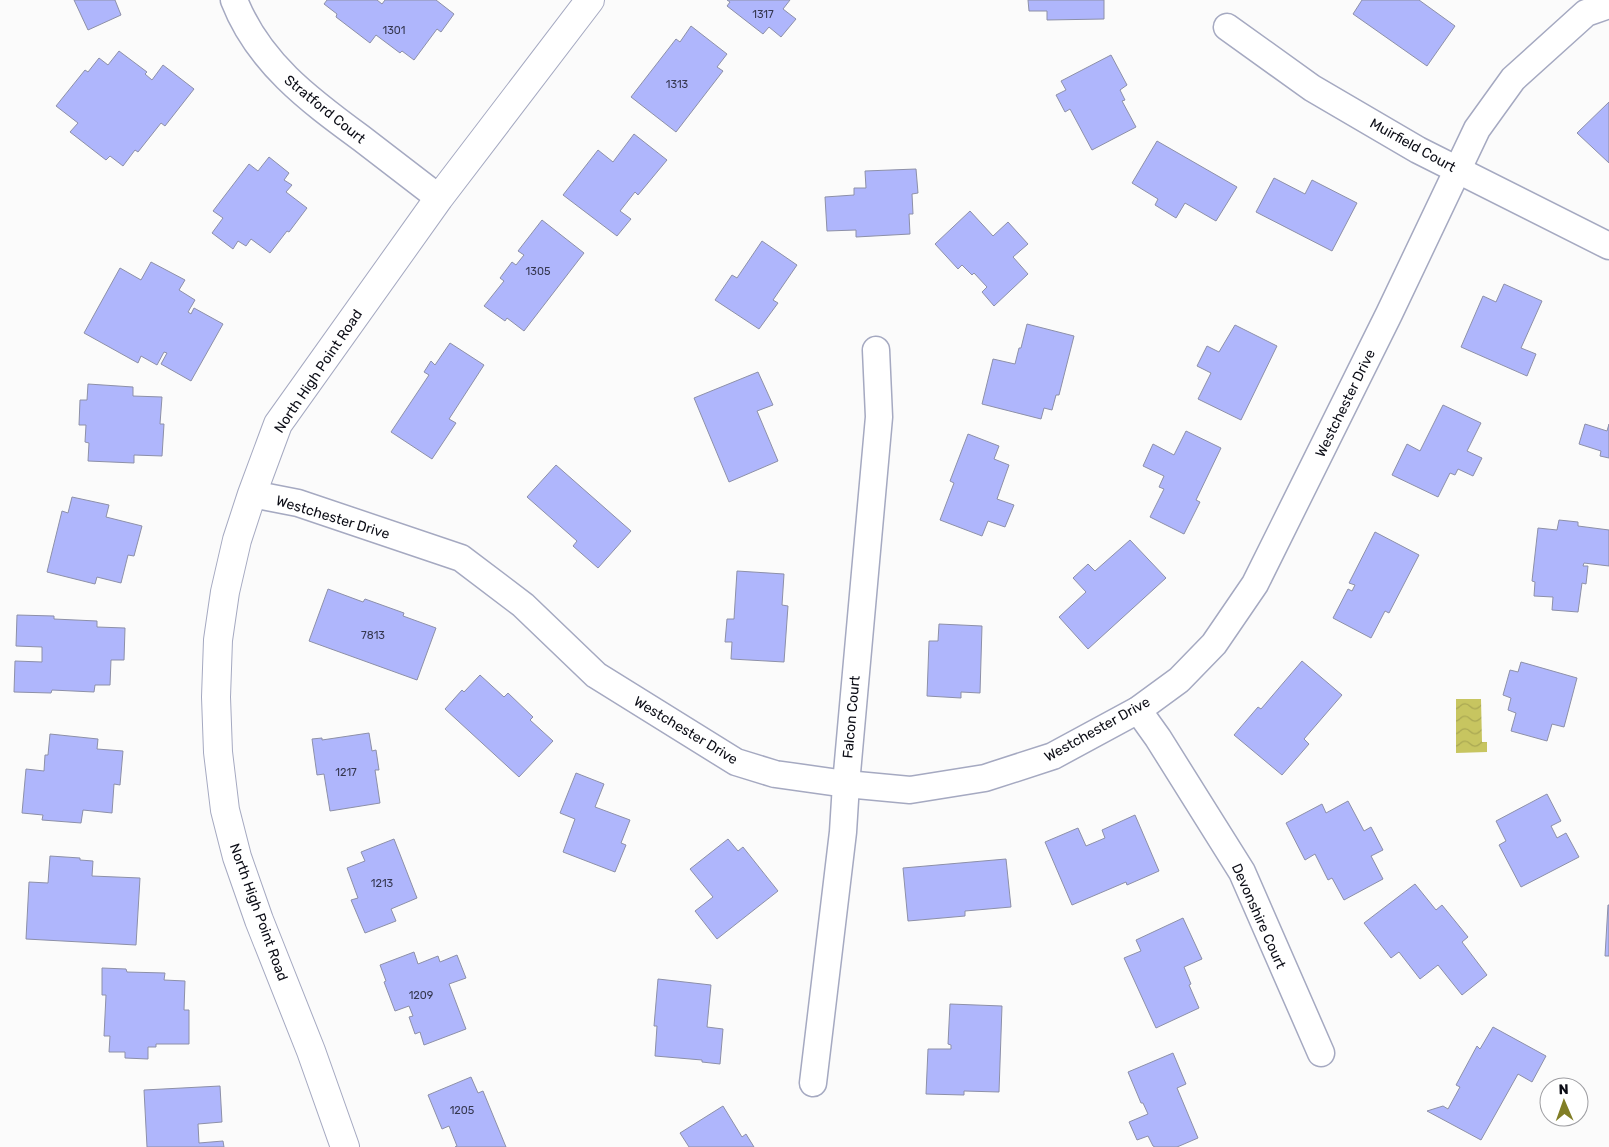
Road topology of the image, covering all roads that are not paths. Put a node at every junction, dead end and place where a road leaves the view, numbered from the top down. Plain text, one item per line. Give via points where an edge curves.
1 (234, 0) edge
2 (590, 0) edge
3 (1609, 5) edge
4 (1227, 27) dead end
5 (1458, 170) junction
6 (439, 198) junction
7 (1609, 246) edge
8 (876, 350) dead end
9 (252, 494) junction
10 (1138, 710) junction
11 (846, 784) junction
12 (1320, 1053) dead end
13 (813, 1083) dead end
14 (345, 1147) edge

1 - 6 street, Stratford Court via 256,44 282,74 326,112
2 - 6 street, North High Point Road
3 - 5 street, Westchester Drive via 1586,13 1513,79 1477,129
4 - 5 street, Muirfield Court via 1312,88
5 - 7 street, Muirfield Court
5 - 10 street, Westchester Drive via 1255,584 1214,644 1179,680
6 - 9 street, North High Point Road via 278,424
8 - 11 street, Falcon Court via 878,417
9 - 11 street, Westchester Drive via 298,503 461,558 523,605 596,675 736,762 775,774
9 - 14 street, North High Point Road via 237,540 218,640 218,752 225,810 259,920 311,1050
10 - 11 street, Westchester Drive via 1053,756 984,778 910,790
10 - 12 street, Devonshire Court via 1242,872
11 - 13 street, Falcon Court

